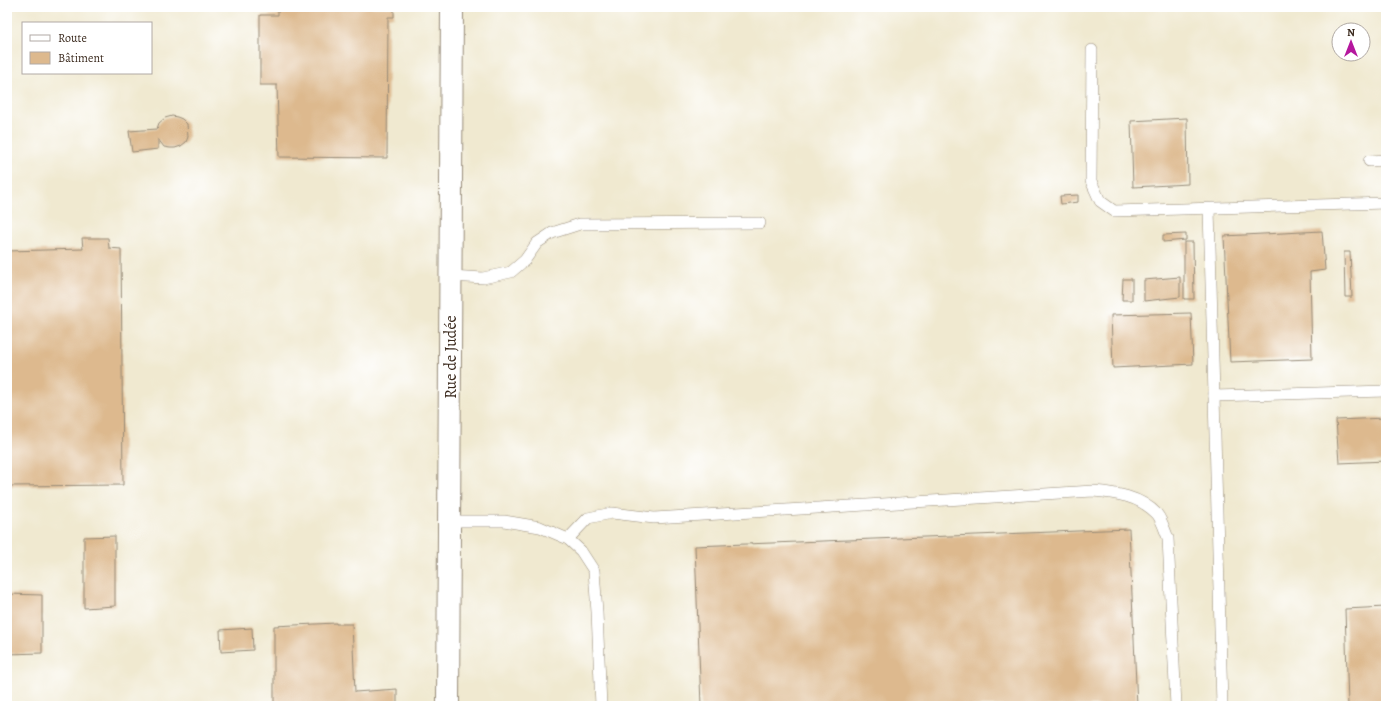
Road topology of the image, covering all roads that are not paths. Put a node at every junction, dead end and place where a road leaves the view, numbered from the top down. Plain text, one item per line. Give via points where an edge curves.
1 (452, 7) edge
2 (1092, 50) dead end
3 (1386, 160) edge
4 (1369, 161) dead end
5 (1386, 203) edge
6 (1209, 209) junction
7 (760, 223) dead end
8 (451, 276) junction
9 (1386, 391) edge
10 (1214, 396) junction
11 (449, 521) junction
12 (568, 539) junction
13 (448, 706) edge
14 (601, 706) edge
15 (1176, 706) edge
16 (1222, 706) edge

1 - 8 main road, Rue de Judée
2 - 6 lane via 1091,181 1100,201 1114,211
3 - 4 lane
5 - 6 lane
6 - 10 lane
7 - 8 lane via 580,224 552,233 537,243 525,260 511,272 483,278
8 - 11 main road, Rue de Judée
9 - 10 lane
10 - 16 lane
11 - 12 lane via 504,521 540,527
11 - 13 main road, Rue de Judée
12 - 14 lane via 581,551 594,571
12 - 15 lane via 588,518 612,513 654,518 1093,491 1117,493 1139,500 1158,515 1168,538

